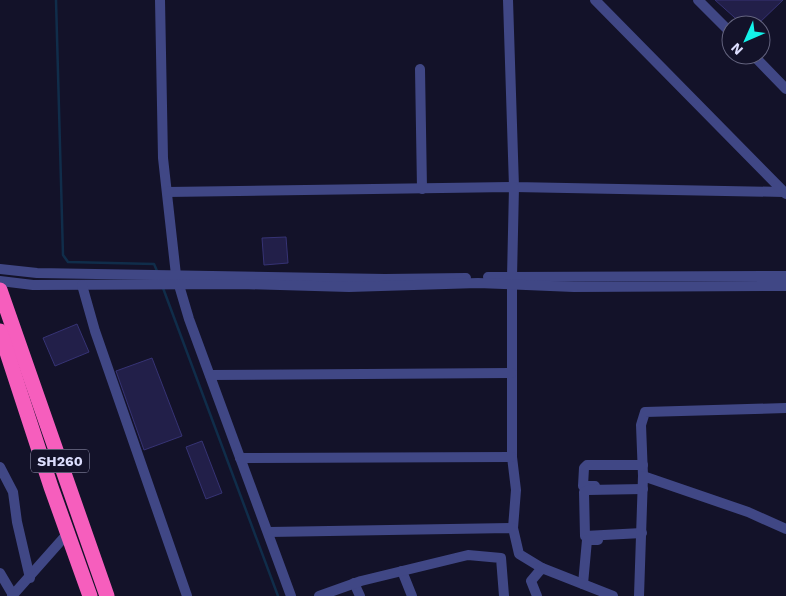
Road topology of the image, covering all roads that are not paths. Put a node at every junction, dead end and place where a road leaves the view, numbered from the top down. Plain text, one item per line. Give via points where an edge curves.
1 (160, 0) edge
2 (508, 0) edge
3 (595, 0) edge
4 (698, 0) edge
5 (721, 23) edge
6 (763, 65) edge
7 (420, 69) dead end
8 (786, 89) edge
9 (514, 188) junction
10 (422, 189) junction
11 (167, 192) junction
12 (785, 193) edge
13 (0, 269) edge
14 (786, 276) edge
15 (178, 280) junction
16 (0, 281) edge
17 (512, 281) junction
18 (82, 286) junction
19 (786, 286) edge
20 (0, 290) edge
21 (0, 331) edge
22 (512, 373) junction
23 (210, 375) junction
24 (786, 408) edge
25 (512, 457) junction
26 (240, 458) junction
27 (0, 467) edge
28 (643, 479) junction
29 (513, 528) junction
30 (786, 529) edge
31 (269, 532) junction
32 (67, 534) junction
33 (641, 537) junction
34 (542, 568) junction
35 (402, 571) junction
36 (0, 573) edge
37 (30, 578) junction
38 (354, 583) junction
39 (583, 584) junction
40 (345, 592) edge
41 (13, 595) edge
42 (324, 595) edge
43 (90, 596) edge
44 (107, 596) edge
45 (187, 596) edge
46 (291, 596) edge
47 (360, 596) edge
48 (412, 596) edge
49 (504, 596) edge
50 (537, 596) edge
51 (613, 596) edge
52 (639, 596) edge

1 - 11 street via 163,158
2 - 9 street
3 - 12 street
4 - 5 street
6 - 8 street
7 - 10 street
9 - 10 street
9 - 12 street
9 - 17 street
10 - 11 street
11 - 15 street
13 - 15 street
14 - 17 street
15 - 17 street
15 - 18 street
15 - 23 street
16 - 18 street
17 - 19 street
17 - 22 street
18 - 45 street
20 - 44 highway, SH260
21 - 32 highway
22 - 23 street
22 - 25 street
23 - 26 street
24 - 28 street via 646,412 641,425
25 - 26 street
25 - 29 street via 516,490
26 - 31 street
27 - 37 street via 13,492 16,522
28 - 28 street via 585,487 583,484 587,464
28 - 30 street via 748,512
28 - 33 street
28 - 33 street via 584,492 586,536
29 - 31 street
29 - 34 street via 519,554
31 - 46 street
32 - 37 street
32 - 43 highway
33 - 39 street via 587,540
33 - 52 street
34 - 39 street
34 - 50 street via 531,581
35 - 38 street
35 - 48 street
35 - 49 street via 468,555 501,558
36 - 41 street
37 - 41 street
38 - 40 street
38 - 47 street
39 - 51 street
40 - 42 street

